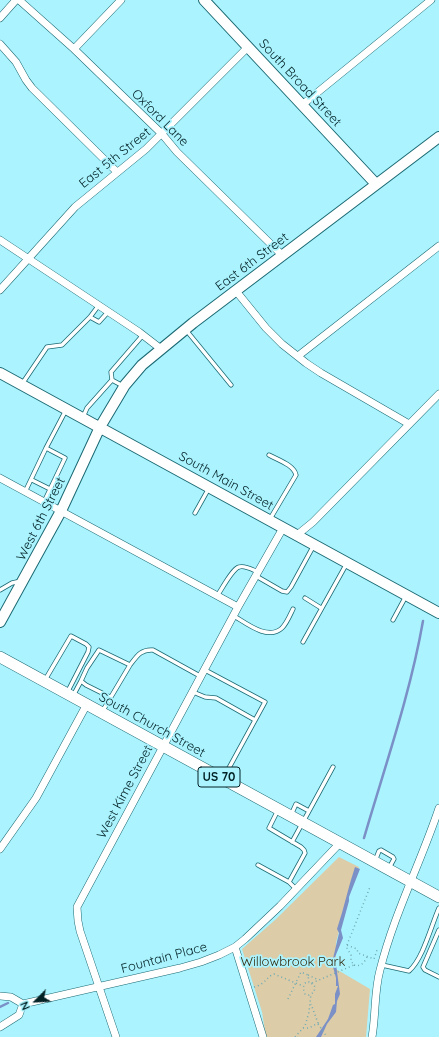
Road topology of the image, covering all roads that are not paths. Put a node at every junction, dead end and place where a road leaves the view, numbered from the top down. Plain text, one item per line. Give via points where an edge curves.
1 (17, 0) edge
2 (120, 0) edge
3 (204, 0) edge
4 (431, 0) edge
5 (0, 18) edge
6 (0, 44) edge
7 (248, 47) junction
8 (74, 49) junction
9 (302, 105) junction
10 (162, 134) junction
11 (439, 137) edge
12 (117, 172) junction
13 (376, 184) junction
14 (0, 240) edge
15 (439, 246) edge
16 (283, 256) junction
17 (28, 259) junction
18 (0, 290) edge
19 (236, 291) junction
20 (99, 305) junction
21 (108, 312) junction
22 (90, 316) junction
23 (186, 329) junction
24 (143, 335) junction
25 (161, 349) junction
26 (298, 356) junction
27 (0, 373) edge
28 (112, 380) junction
29 (22, 385) junction
30 (231, 385) dead end
31 (124, 387) junction
32 (439, 394) edge
33 (66, 409) junction
34 (82, 418) junction
35 (409, 424) junction
36 (100, 427) junction
37 (46, 448) junction
38 (269, 455) dead end
39 (0, 478) edge
40 (32, 480) junction
41 (210, 487) junction
42 (50, 489) junction
43 (25, 492) junction
44 (44, 502) junction
45 (61, 512) junction
46 (195, 513) dead end
47 (270, 520) junction
48 (283, 528) junction
49 (296, 535) junction
50 (314, 544) junction
51 (347, 562) junction
52 (257, 574) junction
53 (24, 580) junction
54 (0, 590) edge
55 (407, 595) junction
56 (217, 596) junction
57 (305, 598) dead end
58 (238, 608) junction
59 (321, 608) junction
60 (293, 609) dead end
61 (439, 613) edge
62 (234, 616) junction
63 (393, 620) dead end
64 (0, 622) edge
65 (303, 642) dead end
66 (0, 657) edge
67 (130, 665) junction
68 (203, 673) junction
69 (81, 681) junction
70 (44, 682) junction
71 (193, 692) junction
72 (69, 695) junction
73 (110, 697) junction
74 (87, 704) junction
75 (101, 713) junction
76 (255, 720) junction
77 (164, 746) junction
78 (333, 767) dead end
79 (223, 780) junction
80 (439, 808) edge
81 (278, 809) junction
82 (309, 810) junction
83 (290, 816) junction
84 (304, 823) junction
85 (292, 842) junction
86 (340, 843) junction
87 (0, 849) edge
88 (258, 865) dead end
89 (289, 882) junction
90 (412, 882) junction
91 (296, 889) junction
92 (439, 897) edge
93 (439, 908) edge
94 (439, 930) edge
95 (235, 947) junction
96 (382, 964) junction
97 (439, 977) edge
98 (99, 987) junction
99 (0, 996) edge
100 (23, 1004) junction
101 (0, 1027) edge
102 (116, 1037) edge
103 (263, 1037) edge
104 (372, 1037) edge

1 - 5 street
1 - 8 street, Oxford Lane
2 - 8 street
3 - 7 street, South Broad Street
4 - 9 street
6 - 12 street via 16,62 36,93
7 - 9 street, South Broad Street
7 - 10 street, East 5th Street
8 - 10 street, Oxford Lane
9 - 13 street, South Broad Street
10 - 12 street, East 5th Street
10 - 16 street, Oxford Lane via 177,152
11 - 13 street, East 6th Street
12 - 17 street, East 5th Street via 75,206
13 - 16 street, East 6th Street
14 - 17 street
15 - 26 street
16 - 19 street, East 6th Street
17 - 18 street, East 5th Street
17 - 20 street
19 - 23 street, East 6th Street
19 - 26 street via 266,328
20 - 21 street
20 - 22 lane
21 - 22 lane via 99,322
21 - 24 street
22 - 29 lane via 62,345 47,347
23 - 25 street, East 6th Street
23 - 30 lane
24 - 25 street
24 - 28 lane via 111,372
25 - 31 street, East 6th Street via 142,365
26 - 35 street via 321,373
27 - 29 street, South Main Street
28 - 31 lane
28 - 34 lane via 86,408
29 - 33 street, South Main Street
31 - 36 street, East 6th Street
32 - 35 street
33 - 34 street, South Main Street
33 - 37 lane
34 - 36 street, South Main Street
35 - 49 street via 313,522
36 - 41 street, South Main Street
36 - 45 street, West 6th Street
37 - 40 lane
37 - 42 lane via 66,458
38 - 47 lane via 290,466 296,475
39 - 43 street
40 - 42 lane
40 - 43 lane
41 - 46 lane
41 - 47 street, South Main Street
42 - 44 lane
43 - 44 street
44 - 45 street
45 - 53 street, West 6th Street
45 - 56 street
47 - 48 street, South Main Street
48 - 49 street, South Main Street
48 - 52 street, West Kime Street
49 - 50 street, South Main Street
50 - 51 street, South Main Street
50 - 52 lane via 287,592
51 - 55 street, South Main Street
51 - 59 lane
52 - 56 lane via 245,567 239,567 234,570
52 - 58 street, West Kime Street
53 - 54 lane
53 - 64 street, West 6th Street
55 - 61 street, South Main Street
55 - 63 lane
56 - 58 street
57 - 59 lane
58 - 62 street, West Kime Street
59 - 65 lane
60 - 62 lane via 282,628 272,632 260,630
62 - 68 street, West Kime Street
66 - 70 main road, South Church Street / US 70
67 - 68 lane via 146,649
67 - 69 lane via 99,650
67 - 73 lane
68 - 71 street, West Kime Street
68 - 76 lane via 265,702
69 - 72 lane
69 - 73 lane
70 - 72 main road, South Church Street / US 70
70 - 72 lane via 71,636 89,647
71 - 76 lane via 216,698
71 - 77 street, West Kime Street
72 - 74 main road, South Church Street / US 70
73 - 75 lane
74 - 75 main road, South Church Street / US 70
74 - 87 street via 36,798
75 - 77 main road, South Church Street / US 70
76 - 79 lane
77 - 79 main road, South Church Street / US 70
77 - 98 street, West Kime Street via 77,907 80,931
78 - 82 lane
79 - 81 main road, South Church Street / US 70
80 - 90 street
81 - 83 main road, South Church Street / US 70
81 - 85 lane via 269,828
82 - 83 lane via 296,804
82 - 84 lane
83 - 84 main road, South Church Street / US 70
84 - 85 lane
84 - 86 main road, South Church Street / US 70
85 - 89 lane via 301,846 305,853
86 - 90 main road, South Church Street / US 70
86 - 91 street, Fountain Place
88 - 89 lane
89 - 91 lane
90 - 92 main road, South Church Street / US 70
90 - 96 street
91 - 95 street, Fountain Place via 259,927
93 - 96 lane via 415,966 409,971
94 - 97 lane via 423,967
95 - 98 street, Fountain Place via 191,966
95 - 103 street
96 - 104 street
98 - 100 street, Fountain Place
98 - 102 street, West Kime Street
99 - 100 street via 11,997
100 - 101 street via 19,1015

